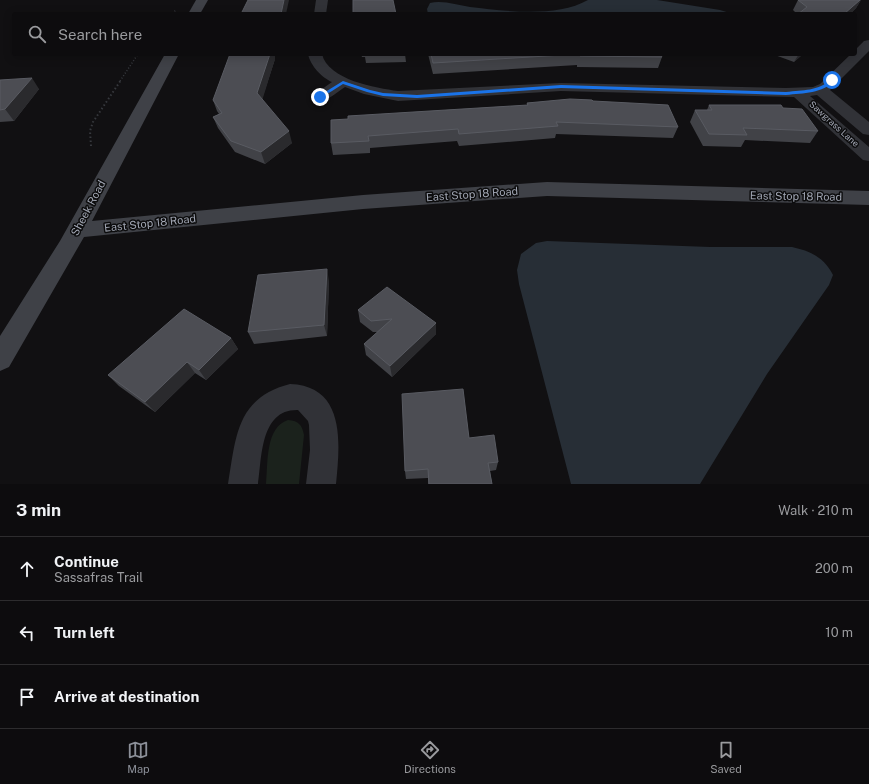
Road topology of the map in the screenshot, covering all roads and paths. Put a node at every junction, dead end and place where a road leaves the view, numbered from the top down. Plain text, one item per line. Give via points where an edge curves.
1 (202, 0) edge
2 (322, 0) edge
3 (195, 12) edge
4 (320, 12) edge
5 (869, 44) edge
6 (137, 56) edge
7 (171, 56) edge
8 (315, 56) edge
9 (857, 56) edge
10 (857, 56) edge
11 (343, 82) junction
12 (820, 89) junction
13 (798, 93) junction
14 (320, 97) dead end
15 (869, 130) edge
16 (91, 146) dead end
17 (869, 156) edge
18 (869, 198) edge
19 (77, 230) junction
20 (0, 359) edge
21 (243, 484) edge
22 (322, 484) edge

1 - 3 street
2 - 4 street
5 - 10 street
6 - 16 path via 94,122 90,131
7 - 19 street, Sheek Road
8 - 11 street via 326,72
9 - 12 street
11 - 13 street via 362,90 383,94 417,96 561,86
11 - 14 street
12 - 13 street
12 - 15 street, Sawgrass Lane
13 - 17 street, Sawgrass Lane
18 - 19 street, East Stop 18 Road via 548,189 363,202
19 - 20 street, Sheek Road
21 - 22 street via 254,424 265,408 282,398 299,397 311,404 321,416 324,436

